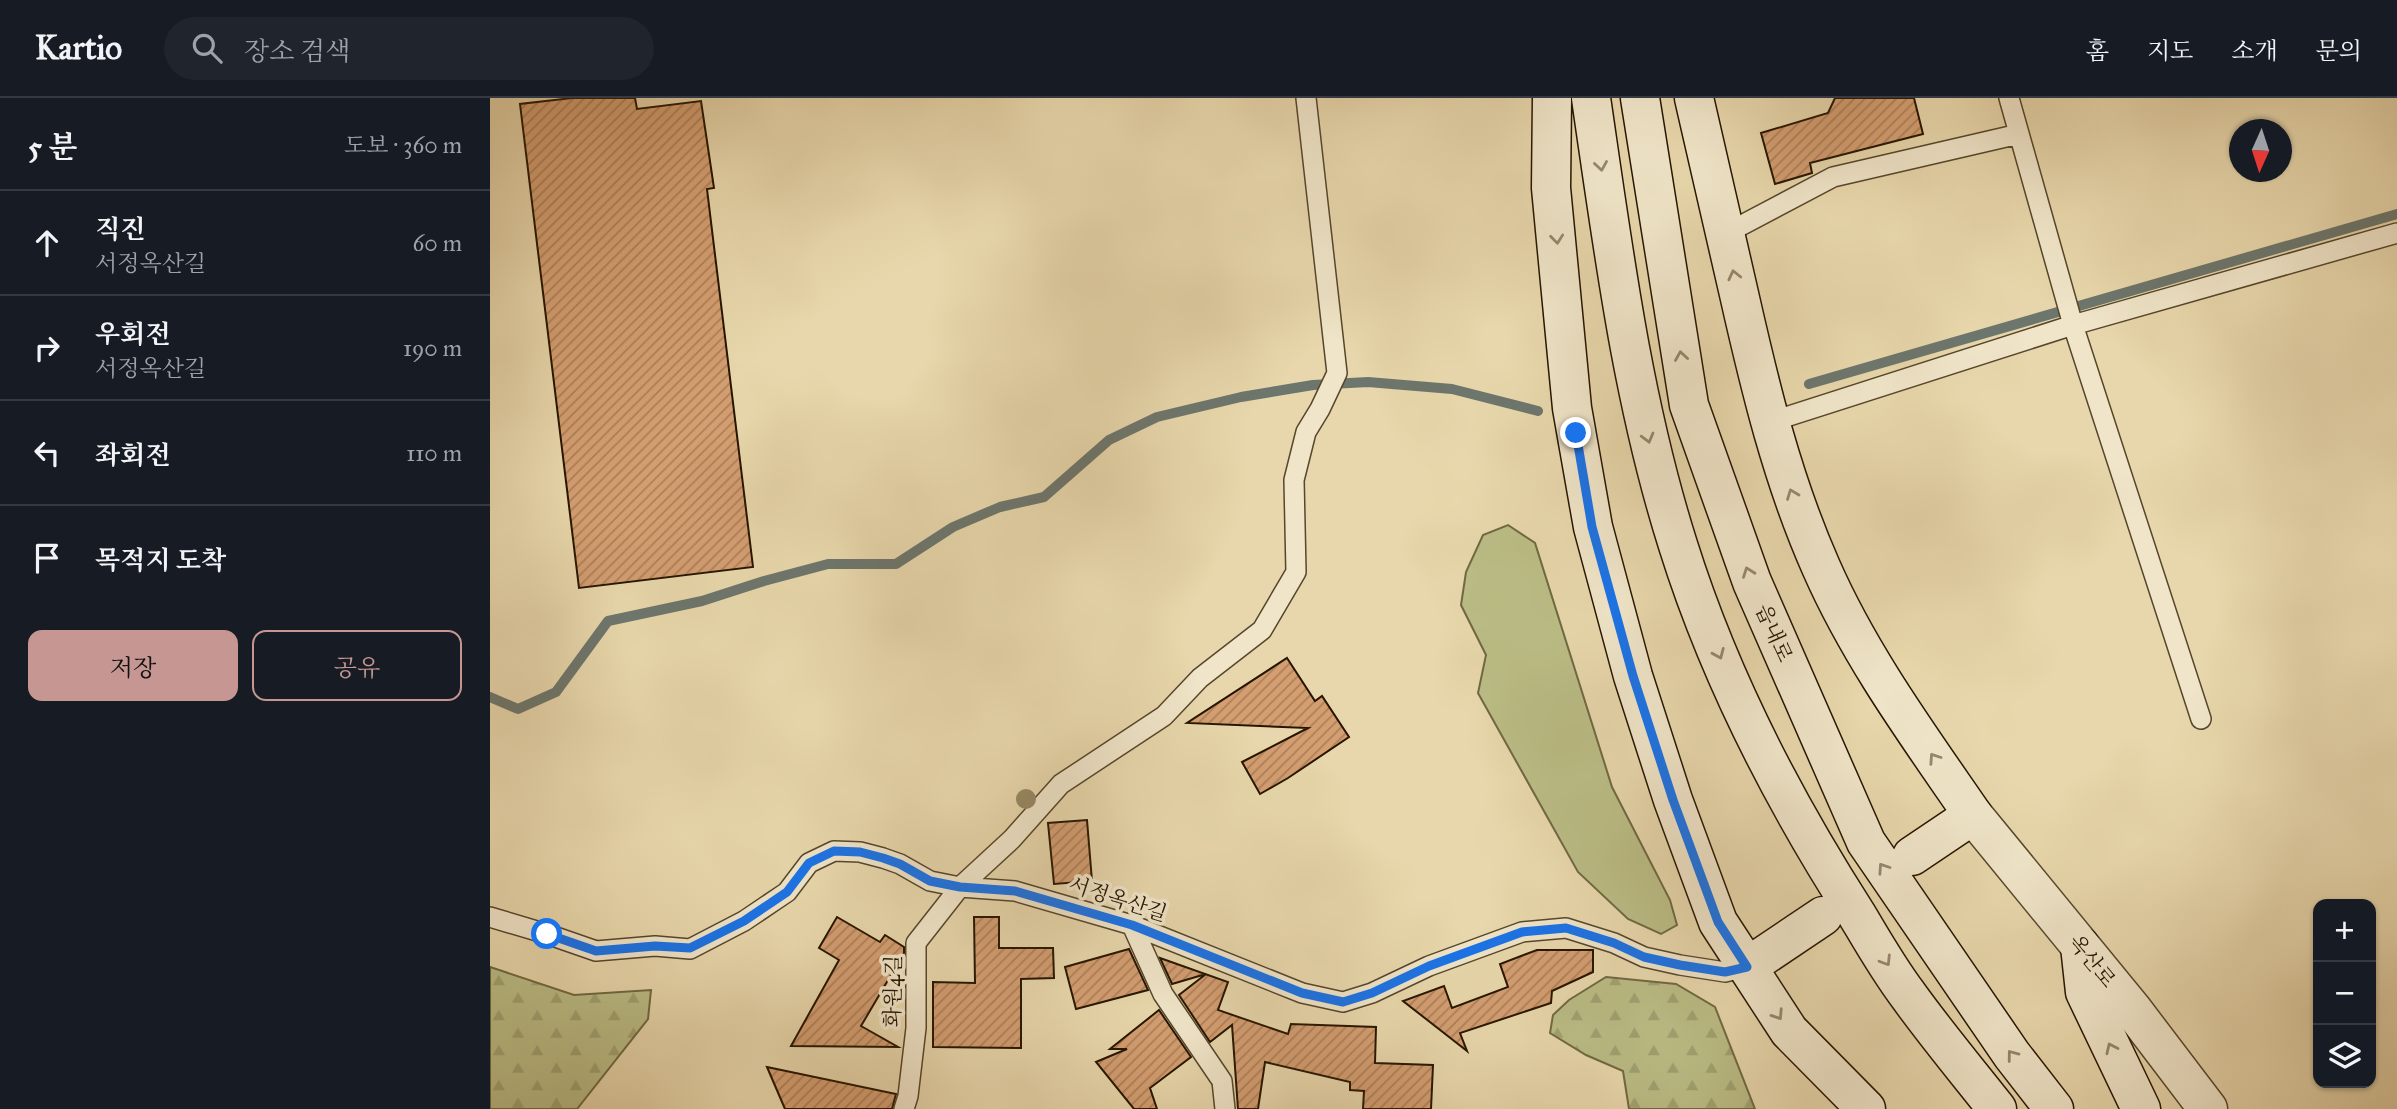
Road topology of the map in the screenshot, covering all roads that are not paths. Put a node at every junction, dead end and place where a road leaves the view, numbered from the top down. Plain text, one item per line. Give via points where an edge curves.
1 (1306, 98) edge
2 (1552, 98) edge
3 (1591, 98) edge
4 (1640, 98) edge
5 (1694, 98) edge
6 (2009, 98) edge
7 (2019, 134) junction
8 (2397, 233) edge
9 (1725, 234) junction
10 (2073, 325) junction
11 (1770, 422) junction
12 (2201, 719) dead end
13 (1973, 815) junction
14 (1912, 856) dead end
15 (960, 887) junction
16 (1822, 916) dead end
17 (490, 917) edge
18 (1132, 925) junction
19 (2080, 946) junction
20 (1747, 967) junction
21 (904, 1109) edge
22 (1224, 1109) edge
23 (1866, 1109) edge
24 (1997, 1109) edge
25 (2054, 1109) edge
26 (2141, 1109) edge
27 (2208, 1109) edge

1 - 15 lane, 화원4길 via 1337,373 1306,432 1294,480 1296,572 1262,630 1200,678 1164,716 1062,784
2 -> 20 street via 1551,188 1572,408 1592,527 1673,800 1718,922
3 -> 24 street via 1645,426 1678,546 1716,647 1766,759 1828,870 1906,993
25 -> 4 street, 읍내로 via 1866,842 1752,582 1689,405
5 - 9 street, 옥산로
6 - 7 lane
7 - 9 lane via 1833,177
7 - 10 lane
8 - 10 lane
11 -> 9 street, 옥산로
10 - 11 lane
10 - 12 lane
13 -> 11 street, 옥산로 via 1855,635 1821,568
13 - 14 street
13 - 19 street, 옥산로
15 - 17 lane, 서정옥산길 via 930,881 883,858 834,851 809,863 787,892 744,921 690,948 596,951
15 - 18 lane, 서정옥산길 via 1015,891
15 - 21 lane, 화원4길 via 916,943 916,1028
16 - 20 street
18 - 20 lane, 서정옥산길 via 1302,993 1343,1002 1522,932 1566,928 1644,957 1680,965 1725,972
18 - 22 lane via 1164,994 1222,1081
26 -> 19 street via 2085,992
19 - 27 street, 옥산로
20 -> 23 street via 1788,1031

